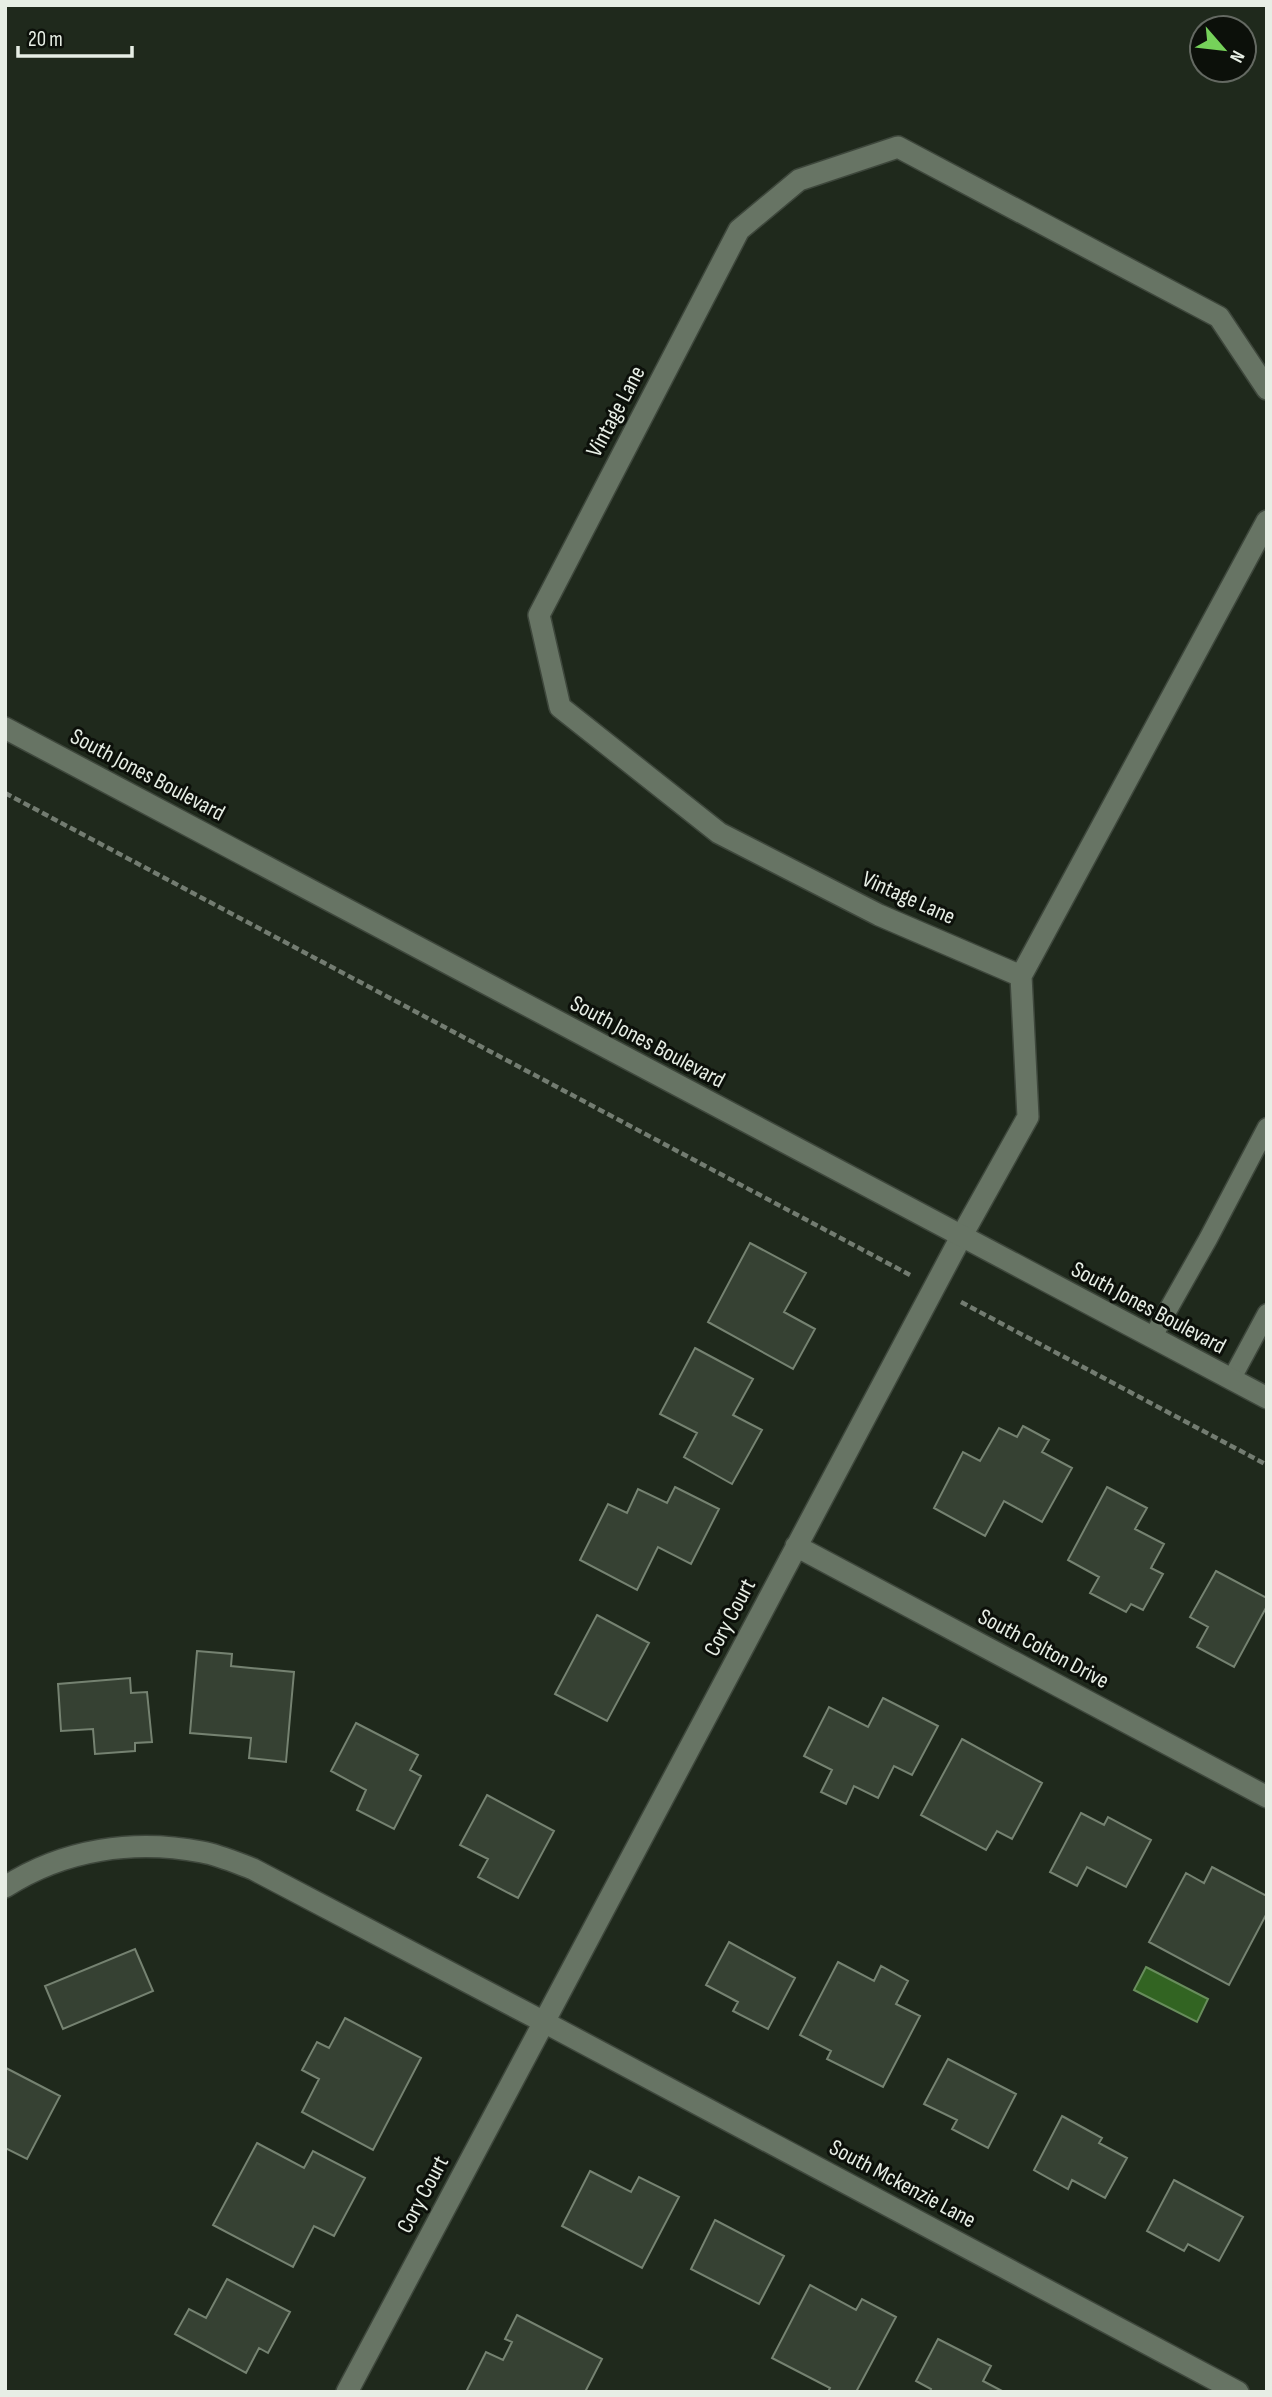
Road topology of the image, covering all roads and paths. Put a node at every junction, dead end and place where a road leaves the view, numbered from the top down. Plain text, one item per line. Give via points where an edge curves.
1 (1267, 389) edge
2 (1267, 520) edge
3 (5, 728) edge
4 (5, 793) edge
5 (1021, 976) junction
6 (1267, 1127) edge
7 (961, 1237) junction
8 (934, 1287) junction
9 (1267, 1313) edge
10 (1152, 1338) junction
11 (1231, 1380) junction
12 (1267, 1398) edge
13 (1267, 1465) edge
14 (796, 1546) junction
15 (1267, 1797) edge
16 (5, 1887) edge
17 (544, 2022) junction
18 (347, 2392) edge
19 (1238, 2392) edge

1 - 5 street, Vintage Lane via 1219,317 898,147 799,180 739,230 539,615 559,708 719,833 879,915
2 - 5 street
3 - 7 street, South Jones Boulevard
4 - 8 path
5 - 7 street via 1028,1117
6 - 10 lane
7 - 8 street, Cory Court
7 - 10 street, South Jones Boulevard
8 - 13 path
8 - 14 street, Cory Court
9 - 11 lane
10 - 11 street, South Jones Boulevard
11 - 12 street, South Jones Boulevard
14 - 15 street, South Colton Drive
14 - 17 street, Cory Court
16 - 17 street via 65,1858 108,1848 152,1846 204,1852 253,1869
17 - 18 street, Cory Court
17 - 19 street, South Mckenzie Lane

